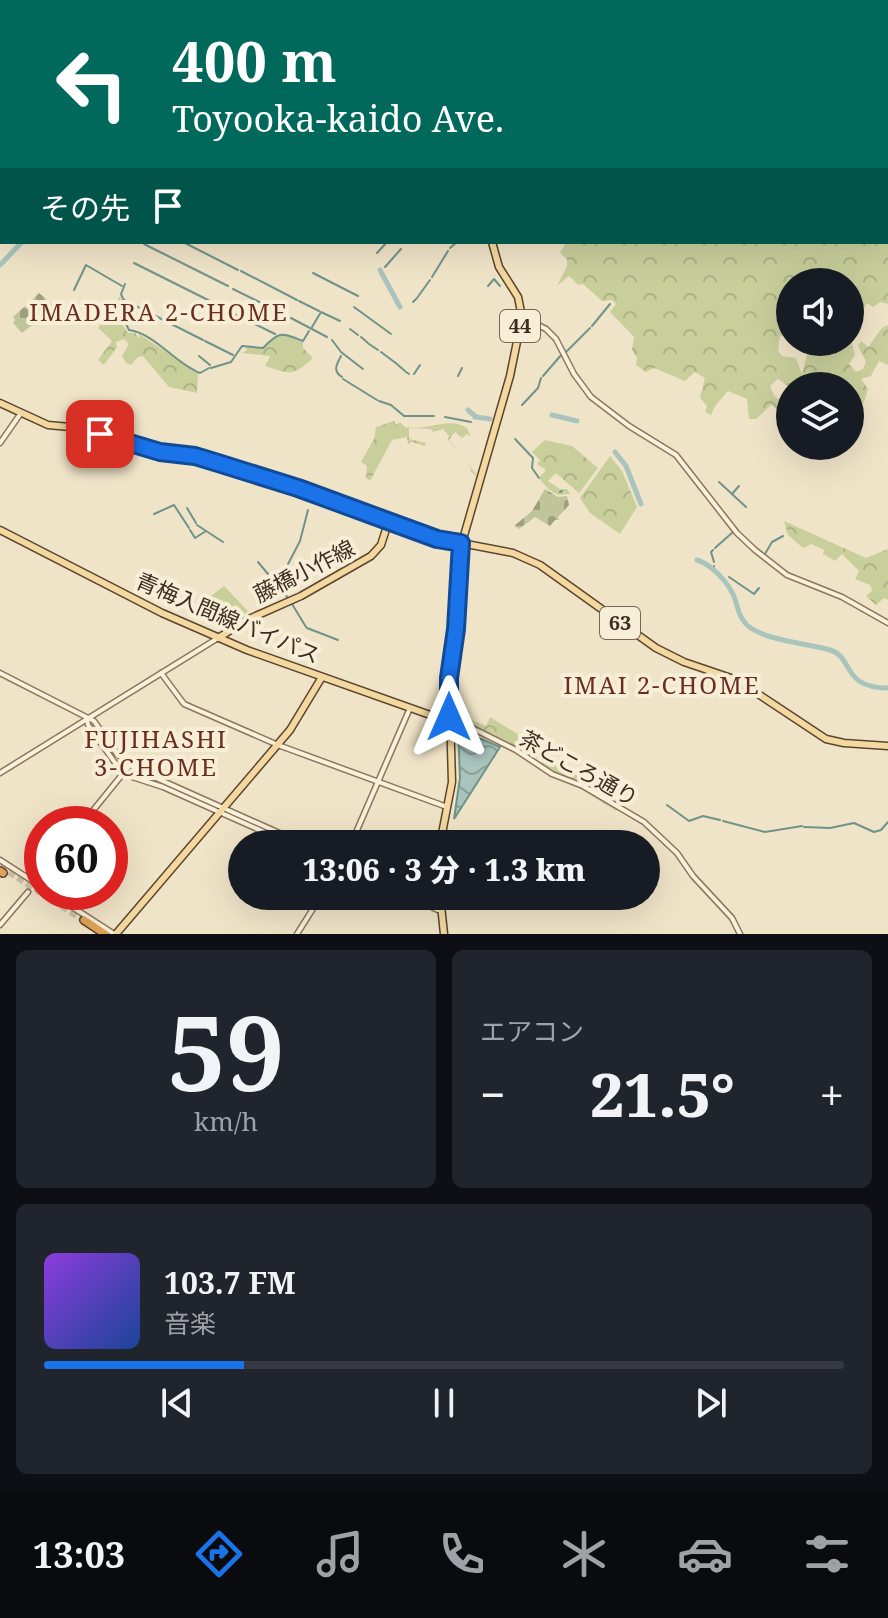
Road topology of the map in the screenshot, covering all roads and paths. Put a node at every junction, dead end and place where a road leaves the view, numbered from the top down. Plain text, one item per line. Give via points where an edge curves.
1 (493, 244) edge
2 (522, 317) junction
3 (0, 403) edge
4 (21, 413) junction
5 (0, 443) edge
6 (389, 520) junction
7 (0, 530) edge
8 (461, 543) junction
9 (888, 623) edge
10 (218, 638) junction
11 (0, 673) edge
12 (161, 673) junction
13 (322, 677) junction
14 (410, 708) junction
15 (87, 719) junction
16 (450, 722) junction
17 (279, 746) junction
18 (888, 746) edge
19 (130, 765) junction
20 (0, 773) edge
21 (123, 774) junction
22 (378, 782) junction
23 (97, 806) edge
24 (448, 808) junction
25 (224, 811) junction
26 (256, 825) junction
27 (265, 830) edge
28 (269, 830) edge
29 (357, 830) edge
30 (443, 830) edge
31 (0, 860) edge
32 (24, 876) edge
33 (24, 897) edge
34 (78, 910) edge
35 (312, 910) edge
36 (440, 910) edge
37 (0, 925) edge
38 (97, 934) edge
39 (105, 934) edge
40 (117, 934) edge
41 (297, 934) edge
42 (444, 934) edge
43 (740, 934) edge

1 - 2 main road, 44
2 - 8 main road, 44
2 - 9 street via 556,339 591,397 676,455 753,549 788,575
3 - 4 main road, 63
4 - 5 street
4 - 6 main road, 63 via 54,427 81,428 160,452 200,457
6 - 8 main road, 63
6 - 10 main road, 藤橋小作線 via 381,545 371,556
7 - 10 main road, 青梅入間線バイパス
8 - 16 main road, 44
8 - 18 main road, 63 via 532,560 656,648 737,680 826,739
10 - 12 street
10 - 13 main road, 青梅入間線バイパス
11 - 15 street
12 - 15 street
12 - 17 street via 184,704
13 - 14 main road, 青梅入間線バイパス
13 - 17 main road
14 - 16 main road, 青梅入間線バイパス
14 - 22 street
15 - 19 street
15 - 20 street
15 - 21 street
16 - 24 main road, 44
16 - 43 street, 茶どころ通り via 516,750 644,822 677,853
17 - 22 street
17 - 25 main road
19 - 21 street
19 - 25 street
21 - 23 street
21 - 25 street
22 - 24 street
22 - 29 street
24 - 30 main road, 44
25 - 26 street
25 - 40 main road
26 - 27 street
26 - 28 street
31 - 32 street
33 - 37 street
34 - 40 street
35 - 41 street
36 - 42 main road
38 - 39 highway via 83,922

